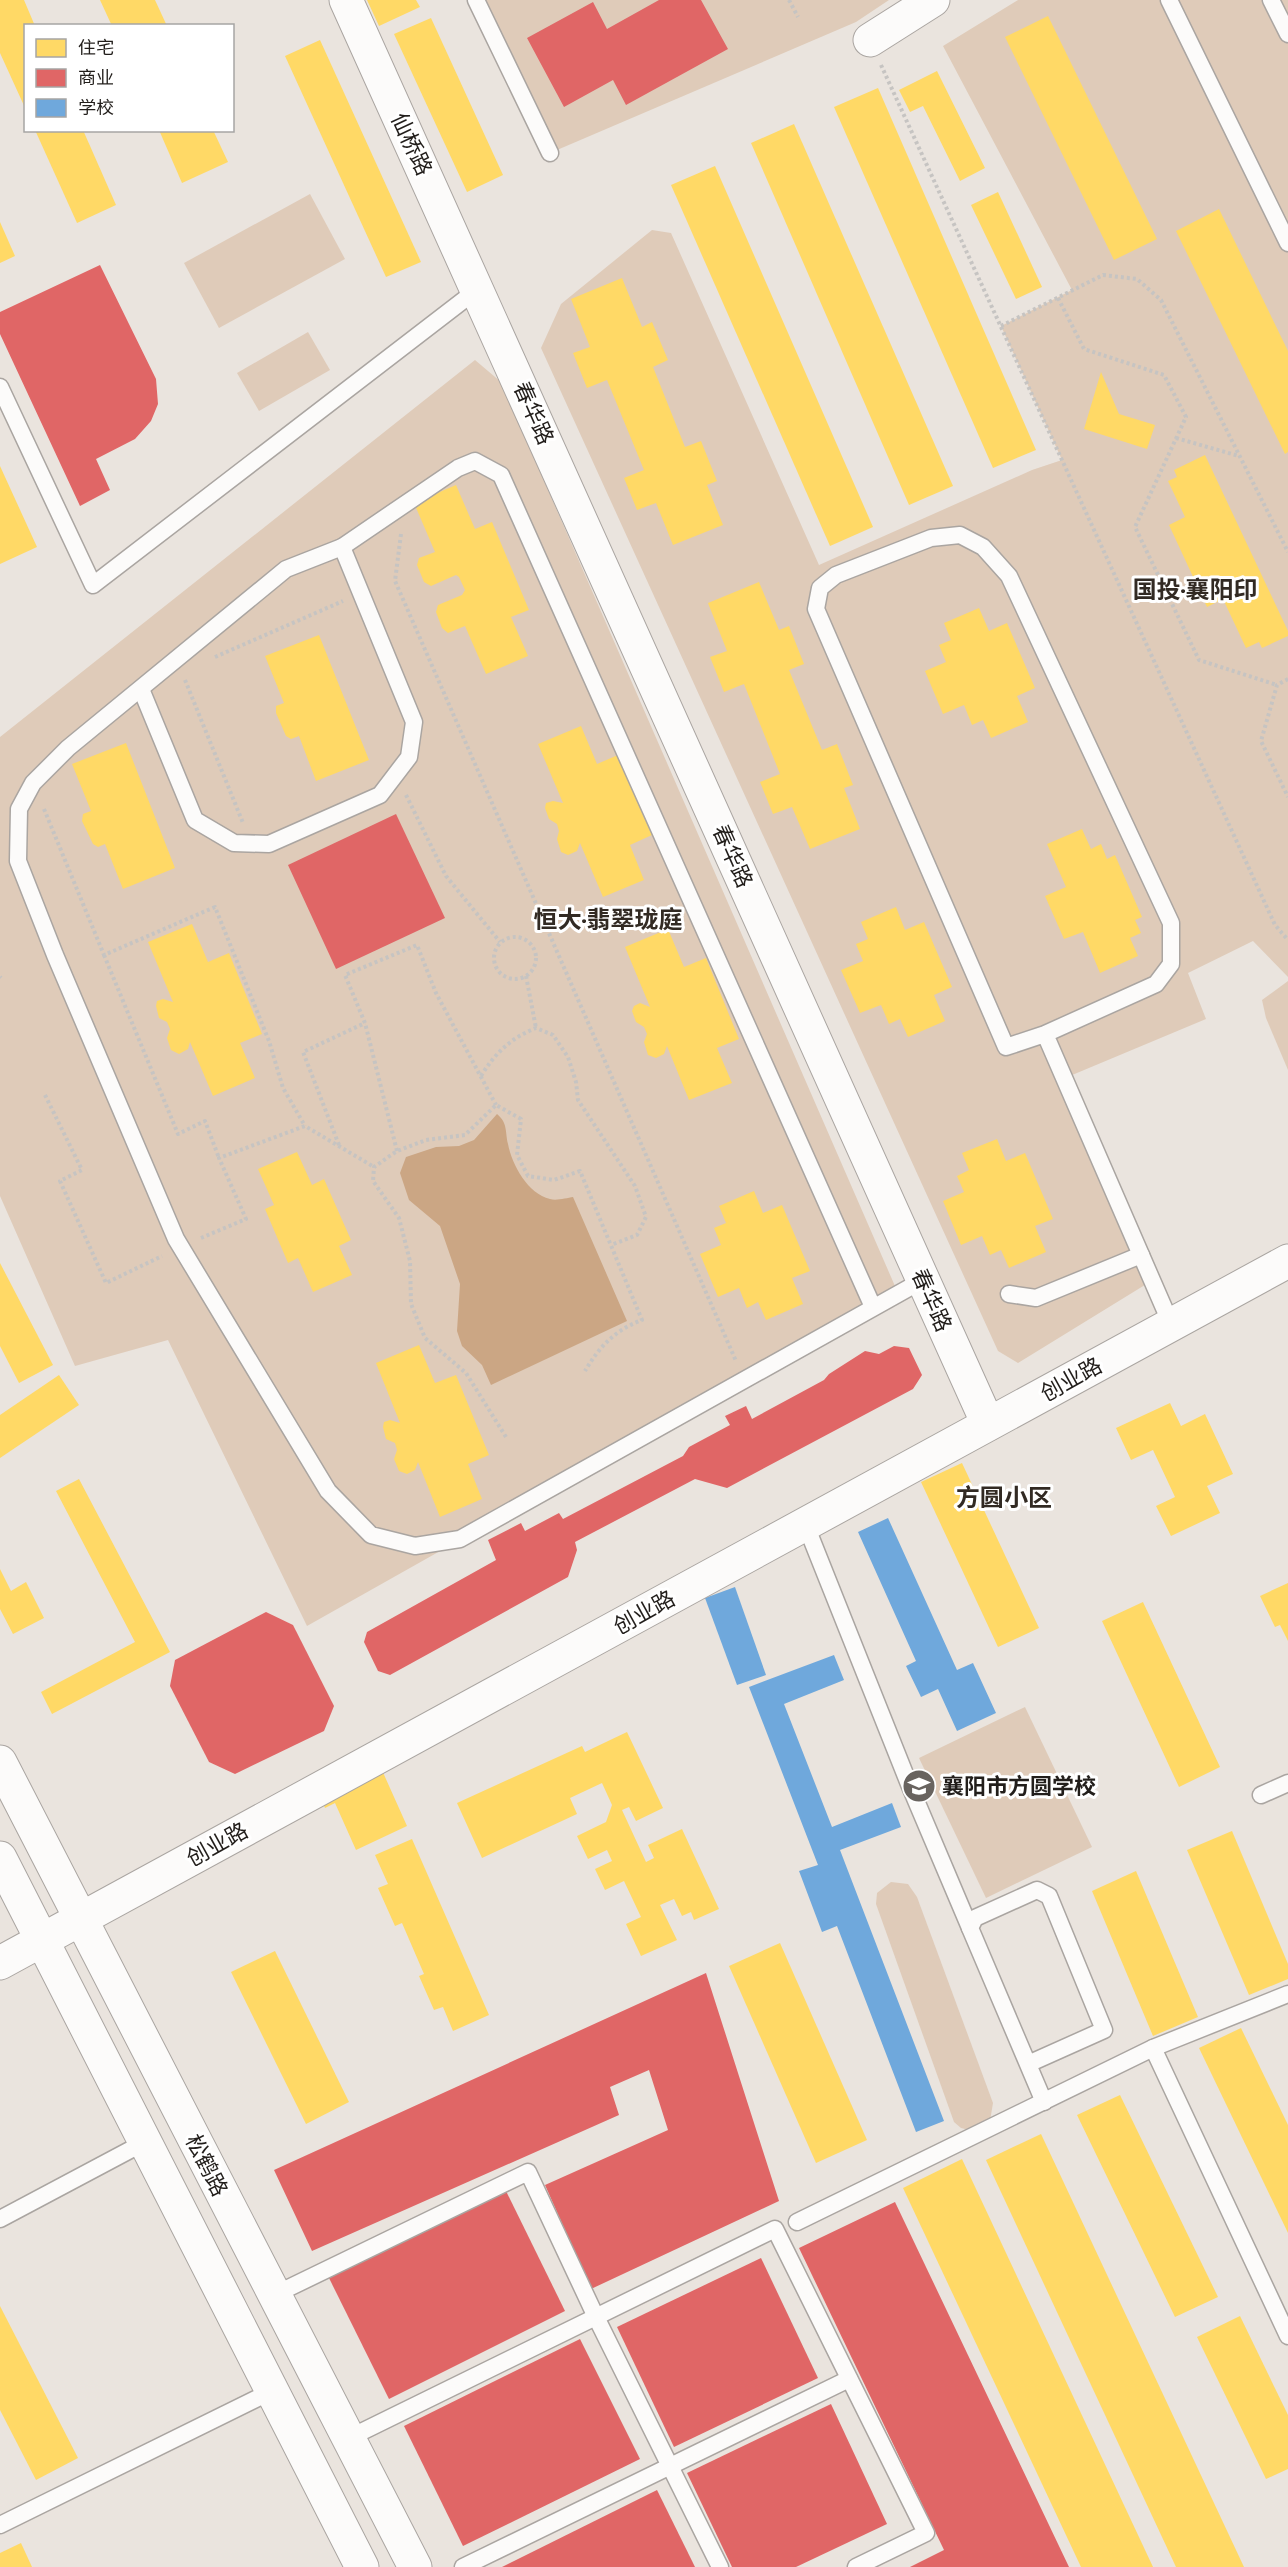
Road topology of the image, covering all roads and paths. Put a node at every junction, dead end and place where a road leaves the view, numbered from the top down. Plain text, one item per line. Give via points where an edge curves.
1 (346, 0) edge
2 (476, 0) edge
3 (789, 0) edge
4 (933, 0) edge
5 (1169, 0) edge
6 (1271, 0) edge
7 (798, 17) dead end
8 (1288, 34) edge
9 (870, 40) joint
10 (550, 153) dead end
11 (1288, 243) edge
12 (478, 289) junction
13 (1058, 298) junction
14 (1001, 326) junction
15 (0, 387) edge
16 (1176, 438) junction
17 (1240, 456) junction
18 (404, 505) junction
19 (342, 547) junction
20 (1288, 552) edge
21 (361, 594) junction
22 (212, 658) dead end
23 (181, 671) dead end
24 (1288, 679) edge
25 (1277, 685) junction
26 (141, 688) junction
27 (396, 774) junction
28 (33, 783) junction
29 (1288, 797) edge
30 (252, 843) junction
31 (1288, 940) edge
32 (500, 942) junction
33 (104, 955) junction
34 (526, 976) junction
35 (365, 1023) junction
36 (536, 1028) junction
37 (1045, 1034) junction
38 (481, 1076) junction
39 (45, 1095) dead end
40 (496, 1105) junction
41 (305, 1126) junction
42 (339, 1146) junction
43 (397, 1151) junction
44 (219, 1158) junction
45 (374, 1167) junction
46 (611, 1245) junction
47 (181, 1247) junction
48 (1142, 1255) junction
49 (1288, 1261) edge
50 (923, 1280) junction
51 (1009, 1294) dead end
52 (873, 1307) junction
53 (1171, 1324) junction
54 (585, 1371) dead end
55 (744, 1378) junction
56 (988, 1424) junction
57 (506, 1437) dead end
58 (805, 1523) junction
59 (0, 1762) edge
60 (1288, 1783) edge
61 (1261, 1795) dead end
62 (0, 1858) edge
63 (80, 1919) junction
64 (970, 1928) junction
65 (42, 1939) junction
66 (0, 1963) edge
67 (1288, 1994) edge
68 (1153, 2048) junction
69 (1028, 2064) junction
70 (1044, 2102) junction
71 (145, 2142) junction
72 (0, 2219) edge
73 (797, 2222) dead end
74 (274, 2295) junction
75 (596, 2317) junction
76 (1288, 2336) edge
77 (849, 2379) junction
78 (272, 2391) junction
79 (349, 2438) junction
80 (671, 2466) junction
81 (0, 2525) edge
82 (362, 2567) edge
83 (415, 2567) edge
84 (463, 2567) edge
85 (720, 2567) edge
86 (856, 2567) edge

1 - 12 street, 仙桥路
2 - 10 lane
3 - 7 path
4 - 9 street
5 - 11 lane
6 - 8 lane
9 - 14 path
12 - 15 lane via 93,585
12 - 50 street, 春华路
13 - 14 path
13 - 16 path via 1083,349 1164,375 1186,417
13 - 17 path via 1103,275 1137,279 1161,300
14 - 31 path via 1275,925
16 - 17 path
16 - 25 path via 1135,527 1199,660
17 - 20 path
18 - 19 lane
18 - 52 lane via 458,468 475,461 501,475
18 - 55 path via 395,581
19 - 21 lane
19 - 26 lane via 286,569
21 - 22 path
21 - 27 lane via 414,722 409,757
23 - 30 path
24 - 25 path
25 - 29 path via 1261,741
26 - 28 lane via 68,748
26 - 30 lane via 195,820 234,843
27 - 30 lane via 380,795 269,844
27 - 32 path via 446,876
28 - 33 path
28 - 47 lane via 19,809 18,861
32 - 34 path via 494,954 496,967 506,977
32 - 34 path via 513,937 532,945 536,958
33 - 41 path via 214,907 269,1041 283,1088
33 - 44 path via 178,1134 205,1121
34 - 36 path
35 - 38 path via 345,975 417,945 436,993
35 - 42 path via 303,1052
35 - 43 path
36 - 38 path via 515,1036
36 - 46 path via 553,1035 568,1057 578,1100 635,1186 646,1217 637,1235
37 - 37 lane via 1155,984 1171,964 1171,922 1009,576 983,547 960,535 931,538 836,575 820,588 816,609 1006,1047
37 - 48 lane
38 - 40 path
39 - 47 path via 82,1170 60,1182 106,1283
40 - 43 path via 465,1135 426,1140
40 - 46 path via 521,1119 517,1155 528,1176 554,1180 580,1171
41 - 42 path
41 - 44 path
42 - 45 path
43 - 45 path
44 - 47 path via 246,1219
45 - 57 path via 373,1181 399,1218 410,1261 411,1304 425,1338 466,1373
46 - 54 path via 642,1320 623,1327 597,1351
47 - 55 lane via 328,1491 371,1535 415,1546 460,1539
48 - 51 lane via 1036,1298
48 - 53 lane
49 - 53 street, 创业路
50 - 52 lane
50 - 56 street, 春华路
52 - 55 lane
53 - 56 street, 创业路
56 - 58 street, 创业路
58 - 63 street, 创业路
58 - 64 lane
59 - 63 street, 松鹤路
60 - 61 lane
62 - 65 street, 松鹤路
63 - 65 street, 创业路
63 - 74 street, 松鹤路
64 - 69 lane
64 - 69 lane via 975,1918 1037,1890 1049,1896 1104,2030
65 - 66 street, 创业路
65 - 71 street, 松鹤路
67 - 68 lane
68 - 70 lane
68 - 76 lane
69 - 70 lane
70 - 73 lane
71 - 72 lane
71 - 78 street, 松鹤路
74 - 75 lane via 528,2172
74 - 79 street, 松鹤路
75 - 77 lane via 775,2229
75 - 79 lane
75 - 80 lane
77 - 80 lane
77 - 86 lane via 926,2534
78 - 81 lane
78 - 82 street, 松鹤路
79 - 83 street, 松鹤路
80 - 84 lane
80 - 85 lane

